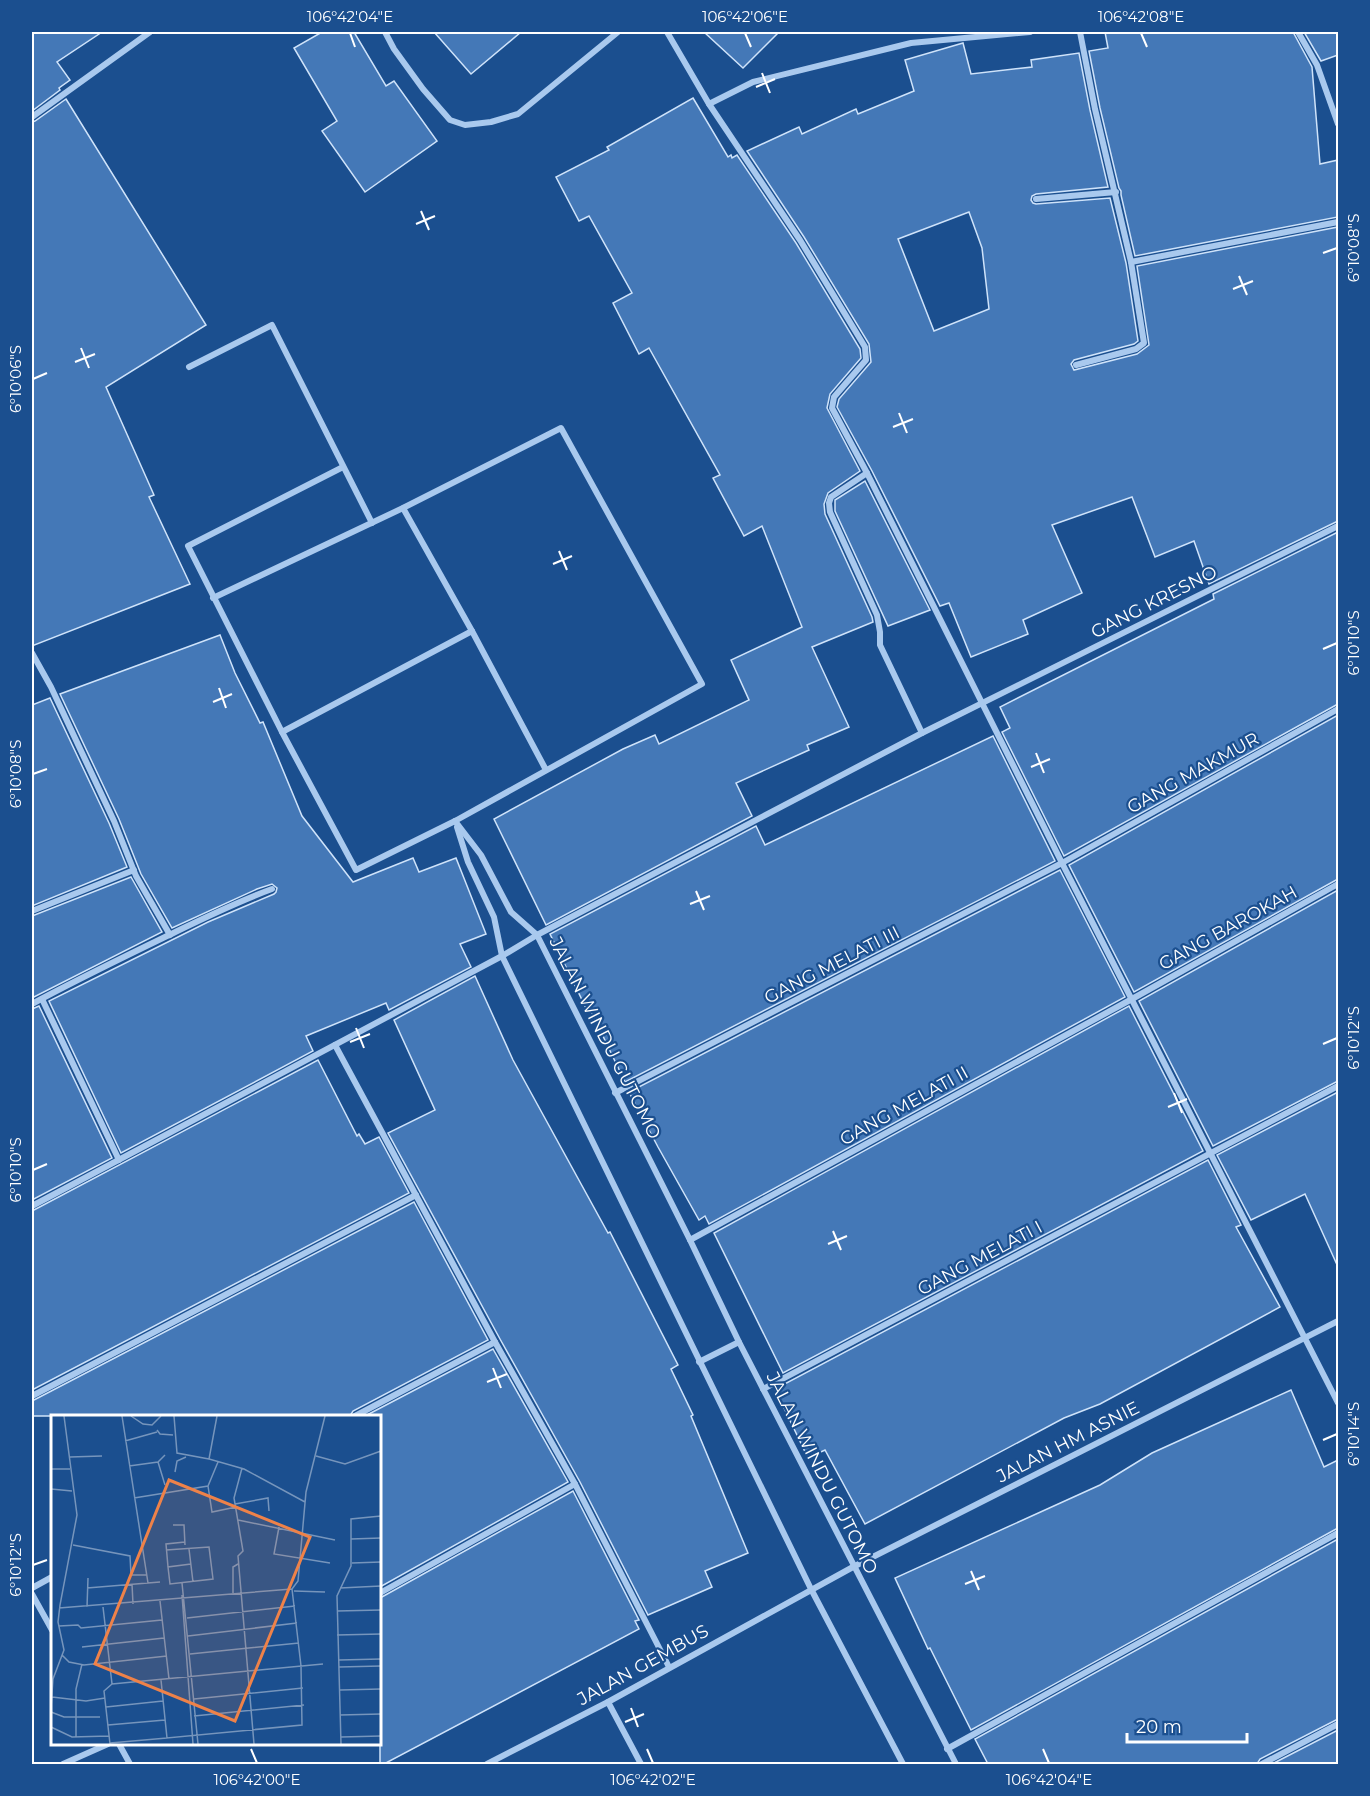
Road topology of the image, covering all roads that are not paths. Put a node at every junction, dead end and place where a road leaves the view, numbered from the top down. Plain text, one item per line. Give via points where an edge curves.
1 (150, 32) edge
2 (385, 32) edge
3 (618, 32) edge
4 (667, 32) edge
5 (1030, 32) edge
6 (1080, 32) edge
7 (1298, 32) edge
8 (709, 104) junction
9 (32, 117) edge
10 (1338, 124) edge
11 (1116, 192) junction
12 (1036, 199) dead end
13 (1338, 222) edge
14 (1131, 262) junction
15 (1076, 365) dead end
16 (189, 367) dead end
17 (344, 468) junction
18 (867, 473) junction
19 (403, 508) junction
20 (372, 523) junction
21 (1338, 526) edge
22 (213, 598) junction
23 (472, 631) junction
24 (32, 653) edge
25 (982, 705) junction
26 (1338, 709) edge
27 (282, 732) junction
28 (922, 733) junction
29 (546, 770) junction
30 (455, 821) junction
31 (1062, 863) junction
32 (134, 870) junction
33 (1338, 884) edge
34 (272, 889) dead end
35 (32, 911) edge
36 (170, 935) junction
37 (537, 935) junction
38 (502, 956) junction
39 (42, 999) junction
40 (1132, 999) junction
41 (32, 1004) edge
42 (335, 1045) junction
43 (1338, 1086) edge
44 (615, 1093) junction
45 (1212, 1154) junction
46 (119, 1160) junction
47 (416, 1195) junction
48 (32, 1206) edge
49 (690, 1240) junction
50 (1338, 1322) edge
51 (1305, 1339) junction
52 (495, 1342) junction
53 (739, 1342) junction
54 (699, 1362) junction
55 (763, 1389) junction
56 (32, 1396) edge
57 (1338, 1403) edge
58 (357, 1415) edge
59 (575, 1484) junction
60 (1338, 1533) edge
61 (853, 1567) junction
62 (51, 1577) edge
63 (32, 1588) edge
64 (812, 1589) junction
65 (381, 1592) edge
66 (32, 1594) edge
67 (51, 1628) edge
68 (669, 1667) junction
69 (608, 1702) junction
70 (1338, 1724) edge
71 (104, 1745) edge
72 (120, 1745) edge
73 (947, 1749) junction
74 (63, 1764) edge
75 (130, 1764) edge
76 (487, 1764) edge
77 (641, 1764) edge
78 (903, 1764) edge
79 (956, 1764) edge
80 (1262, 1764) edge

1 - 9 street
2 - 3 street via 423,89 450,120 465,125 518,114
4 - 8 street
5 - 8 street via 911,43 753,82
6 - 11 street
7 - 10 street via 1317,65
8 - 18 street via 800,240 865,347 866,360 831,404
11 - 12 street
11 - 14 street
13 - 14 street
14 - 15 street via 1144,343 1136,349
16 - 17 street via 272,325
17 - 20 street
17 - 22 street via 188,546
18 - 25 street
18 - 28 street via 831,497 830,512 877,615 880,645
19 - 20 street
19 - 23 street
19 - 29 street via 561,428 702,684
20 - 22 street
21 - 25 street, GANG KRESNO
22 - 27 street
23 - 27 street
23 - 29 street
24 - 32 street
25 - 28 street, GANG KRESNO
25 - 31 street
26 - 31 street, GANG MAKMUR
27 - 30 street via 356,870
28 - 37 street, GANG KRESNO
29 - 30 street
30 - 37 street, JALAN WINDU GUTOMO via 481,855 511,912
30 - 38 street via 468,862 494,917
31 - 40 street
31 - 44 street, GANG MELATI III
32 - 35 street
32 - 36 street
33 - 40 street, GANG BAROKAH
34 - 36 street
36 - 39 street
37 - 38 street, GANG KRESNO
37 - 44 street, JALAN WINDU GUTOMO
38 - 42 street, GANG KRESNO
38 - 54 street
39 - 41 street
39 - 46 street
40 - 45 street
40 - 49 street, GANG MELATI II
42 - 46 street, GANG KRESNO
42 - 47 street
43 - 45 street, GANG MELATI I
44 - 49 street, JALAN WINDU GUTOMO
45 - 51 street
45 - 55 street, GANG MELATI I
46 - 48 street, GANG KRESNO
47 - 52 street
47 - 56 street
49 - 53 street, JALAN WINDU GUTOMO
50 - 51 street, JALAN HM ASNIE
51 - 57 street
51 - 61 street, JALAN HM ASNIE
52 - 58 street
52 - 59 street
53 - 54 street
53 - 55 street, JALAN WINDU GUTOMO
54 - 64 street
55 - 61 street, JALAN WINDU GUTOMO
59 - 65 street
59 - 68 street
60 - 73 street
61 - 64 street, JALAN HM ASNIE
61 - 73 street, JALAN WINDU GUTOMO
62 - 63 street
64 - 68 street, JALAN GEMBUS
64 - 78 street
66 - 67 street
68 - 69 street, JALAN GEMBUS
69 - 76 street, JALAN GEMBUS
69 - 77 street
70 - 80 street
71 - 74 street
72 - 75 street
73 - 79 street, JALAN WINDU GUTOMO

